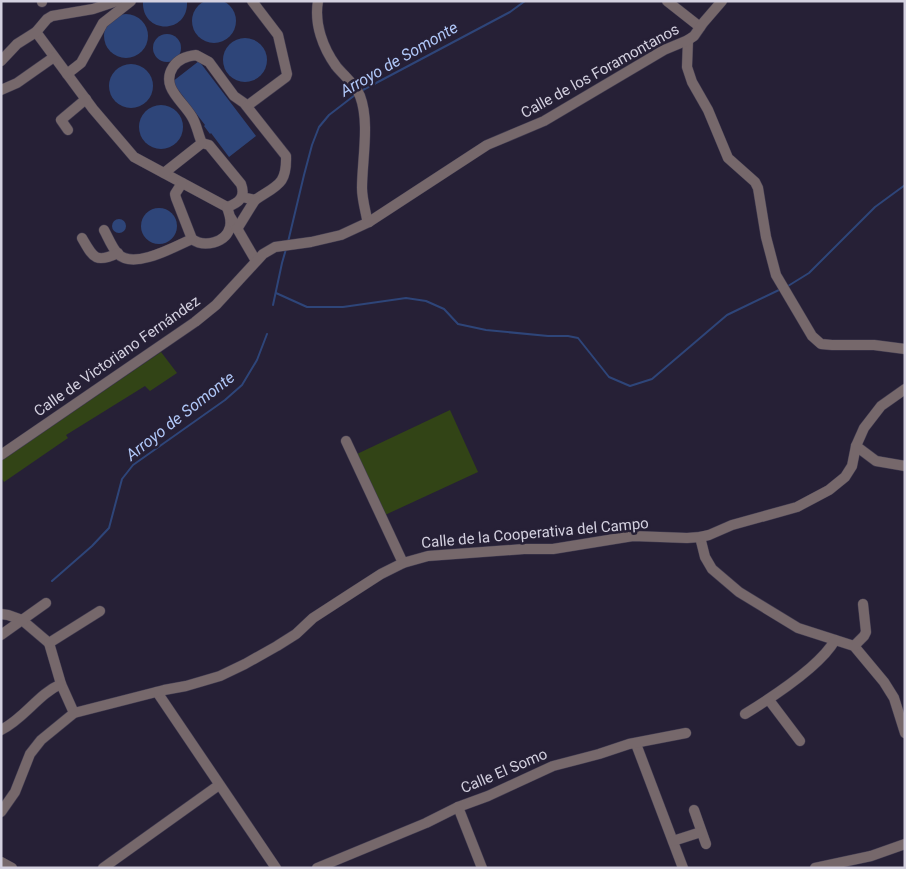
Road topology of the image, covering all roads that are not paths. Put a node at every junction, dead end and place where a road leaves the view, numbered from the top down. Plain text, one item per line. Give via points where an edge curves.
1 (117, 1) edge
2 (131, 1) edge
3 (252, 1) edge
4 (318, 1) edge
5 (667, 1) edge
6 (722, 1) edge
7 (700, 27) junction
8 (36, 32) junction
9 (688, 40) junction
10 (54, 57) junction
11 (1, 61) edge
12 (67, 74) junction
13 (1, 90) edge
14 (86, 99) junction
15 (247, 106) junction
16 (68, 130) dead end
17 (202, 143) junction
18 (164, 173) junction
19 (182, 183) junction
20 (242, 198) junction
21 (254, 200) junction
22 (227, 207) junction
23 (231, 218) junction
24 (369, 222) junction
25 (104, 230) dead end
26 (237, 230) junction
27 (82, 238) dead end
28 (192, 239) junction
29 (294, 244) joint
30 (118, 254) junction
31 (256, 261) junction
32 (905, 349) edge
33 (905, 389) edge
34 (346, 441) dead end
35 (856, 446) junction
36 (1, 455) edge
37 (905, 466) edge
38 (700, 537) junction
39 (403, 563) junction
40 (46, 603) dead end
41 (863, 604) dead end
42 (100, 611) dead end
43 (1, 614) edge
44 (22, 620) junction
45 (1, 635) edge
46 (835, 640) junction
47 (49, 643) junction
48 (854, 646) junction
49 (61, 684) junction
50 (156, 692) junction
51 (769, 700) junction
52 (74, 713) junction
53 (745, 714) dead end
54 (1, 730) edge
55 (686, 733) dead end
56 (905, 733) edge
57 (800, 741) dead end
58 (636, 744) junction
59 (219, 785) junction
60 (458, 807) junction
61 (694, 810) dead end
62 (1, 812) edge
63 (701, 832) junction
64 (673, 841) junction
65 (706, 844) dead end
66 (905, 844) edge
67 (1, 862) edge
68 (343, 863) edge
69 (12, 868) edge
70 (103, 868) edge
71 (276, 868) edge
72 (317, 868) edge
73 (482, 868) edge
74 (683, 868) edge
75 (815, 868) edge

1 - 8 street via 52,16
2 - 12 street via 103,23 81,63
3 - 15 street via 278,35 287,74
4 - 24 street via 316,12 323,41 336,66 354,86 364,112 362,191
5 - 7 street
6 - 7 street, Calle de los Foramontanos
7 - 9 street, Calle de los Foramontanos
8 - 10 street
8 - 11 street via 17,44
9 - 24 street, Calle de los Foramontanos via 664,50 544,122 482,148
9 - 32 street via 687,68 692,82 728,158 756,182 768,250 776,274 812,336 821,344
10 - 12 street
10 - 13 street via 17,83
12 - 14 street
14 - 16 street via 61,120
14 - 18 street via 129,153
15 - 17 street via 234,96 209,62 196,55 180,59 170,72 170,88 193,118
15 - 21 street via 286,156 285,176
17 - 18 street
17 - 20 street via 209,145 241,184
18 - 19 street
19 - 22 street
19 - 28 street via 175,194
20 - 21 street
20 - 22 street
21 - 26 street
22 - 23 street
23 - 26 street
23 - 28 street via 229,230 217,241 203,244
24 - 29 street, Calle de los Foramontanos via 341,234
25 - 30 street
26 - 31 street
27 - 30 street via 99,259
28 - 30 street via 176,248 141,258 126,258
29 - 31 street, Calle de Victoriano Fernández via 263,254
31 - 36 street, Calle de Victoriano Fernández via 195,322
33 - 35 street via 873,415
34 - 39 street, Calle de la Cooperativa del Campo
35 - 37 street via 876,460
35 - 38 street via 849,471 830,490 797,507
38 - 39 street, Calle de la Cooperativa del Campo via 633,536 553,549 428,556
38 - 46 street via 707,562 723,580 798,628
39 - 50 street, Calle de la Cooperativa del Campo via 381,574 314,618 296,634 245,664 220,676
40 - 44 street
41 - 48 street via 866,632
42 - 47 street
43 - 44 street
44 - 45 street
44 - 47 street
46 - 48 street
46 - 51 street via 810,668
47 - 49 street
48 - 56 street via 894,698
49 - 52 street
49 - 54 street
50 - 52 street
50 - 59 street
51 - 53 street
51 - 57 street
52 - 62 street via 41,740 30,754 15,792
55 - 58 street, Calle El Somo
58 - 60 street, Calle El Somo via 553,766
58 - 64 street
59 - 70 street
59 - 71 street
60 - 68 street, Calle El Somo
60 - 73 street
61 - 63 street
63 - 64 street
63 - 65 street
64 - 74 street
66 - 75 street via 871,856
67 - 69 street
68 - 72 street, Calle El Somo

